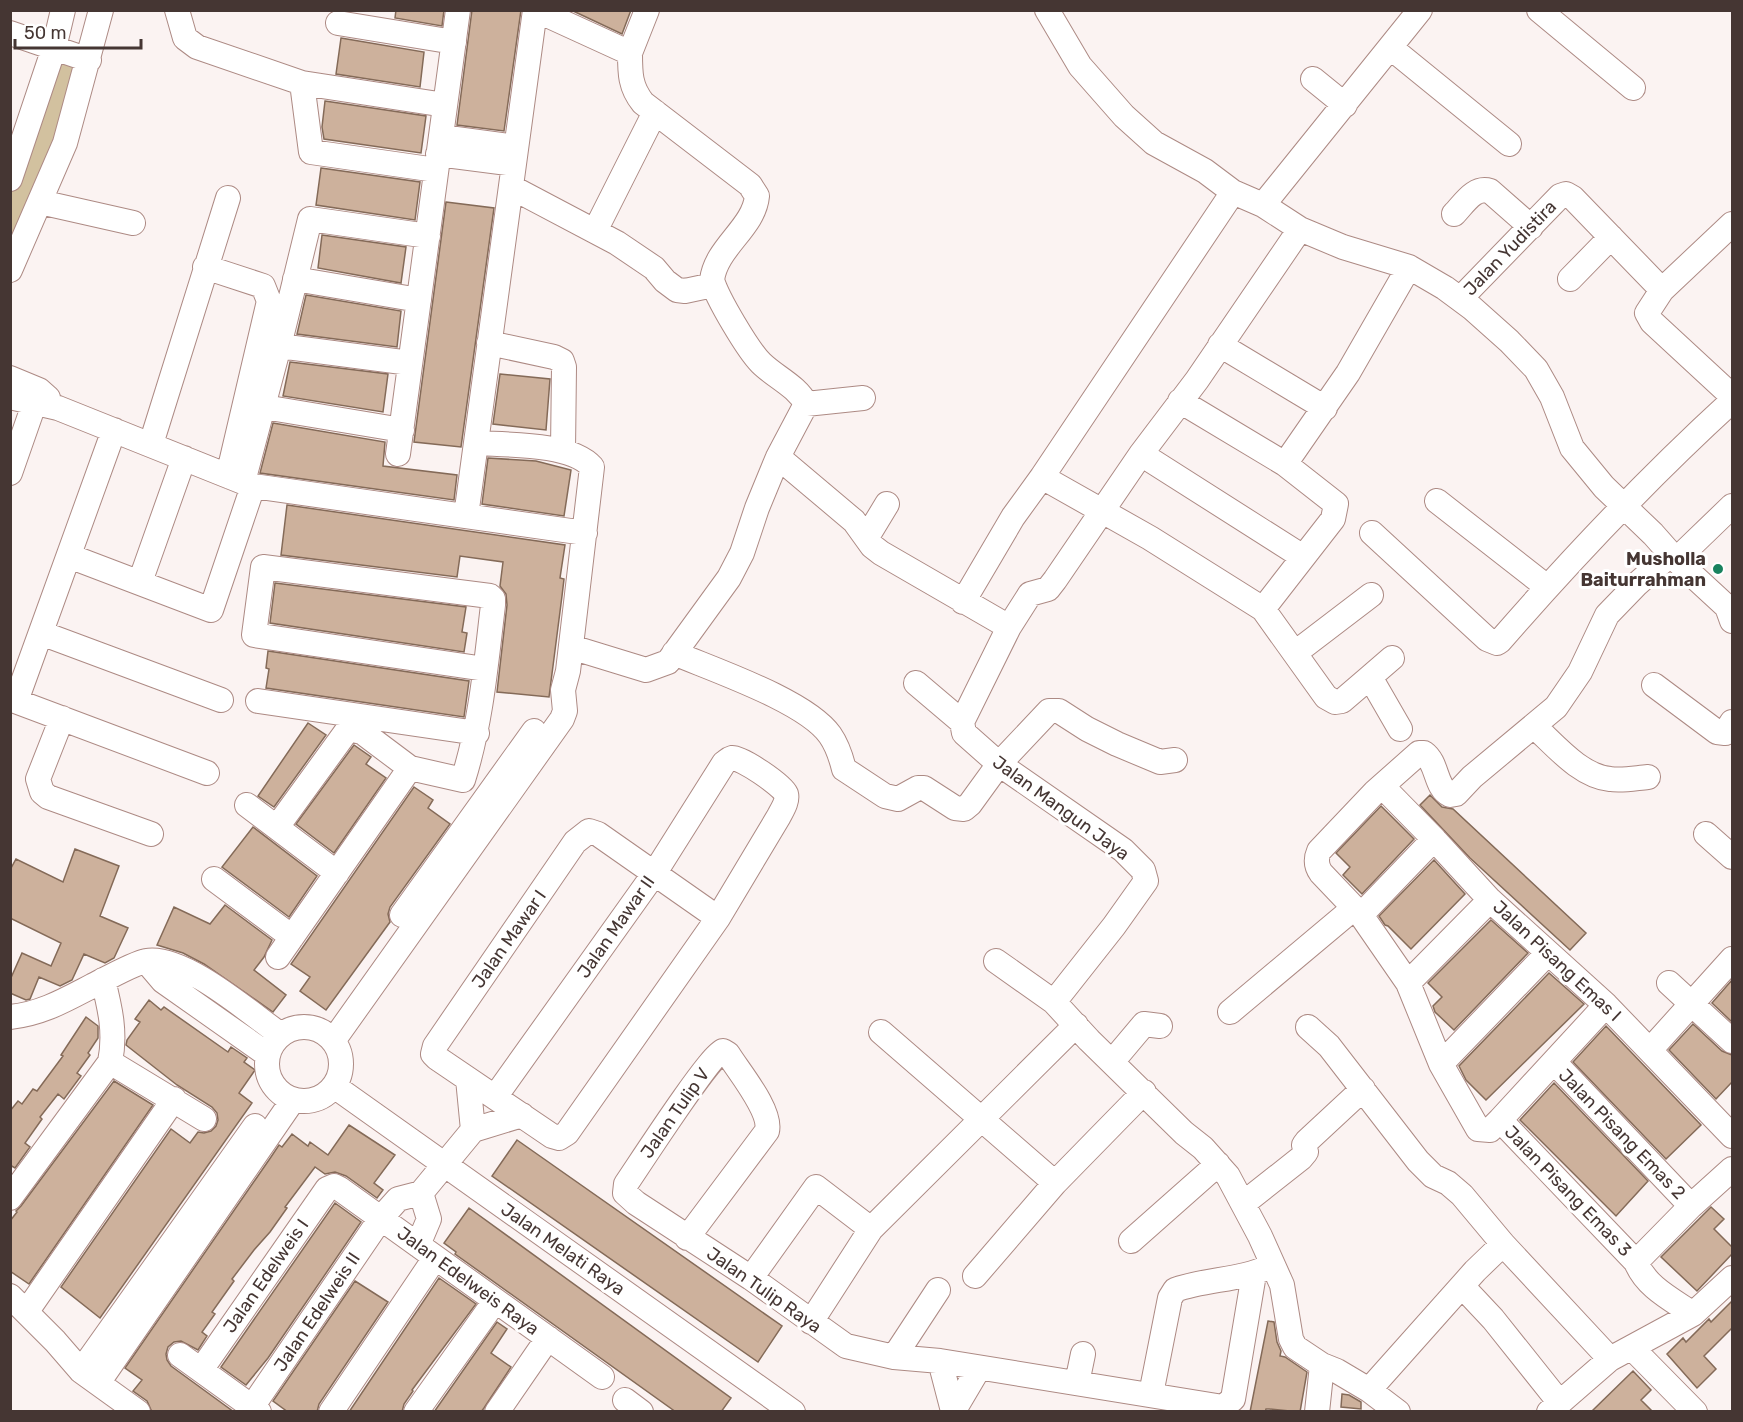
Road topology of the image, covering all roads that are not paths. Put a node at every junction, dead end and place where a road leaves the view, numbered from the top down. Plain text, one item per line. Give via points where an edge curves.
1 (63, 10) edge
2 (101, 10) edge
3 (177, 10) edge
4 (458, 10) edge
5 (535, 10) edge
6 (647, 10) edge
7 (1047, 10) edge
8 (1420, 10) edge
9 (1539, 10) edge
10 (389, 21) edge
11 (338, 23) dead end
12 (10, 33) edge
13 (454, 42) junction
14 (54, 48) junction
15 (1391, 48) junction
16 (630, 53) junction
17 (89, 60) junction
18 (1313, 79) dead end
19 (302, 83) junction
20 (1633, 88) dead end
21 (445, 105) junction
22 (1345, 105) junction
23 (655, 112) junction
24 (1509, 144) dead end
25 (438, 154) junction
26 (513, 166) junction
27 (10, 178) edge
28 (1233, 192) junction
29 (228, 198) dead end
30 (40, 202) junction
31 (1263, 206) junction
32 (1454, 214) dead end
33 (133, 223) dead end
34 (1732, 224) edge
35 (1531, 227) junction
36 (1300, 229) junction
37 (596, 231) junction
38 (428, 236) junction
39 (1611, 237) junction
40 (205, 267) junction
41 (1409, 267) junction
42 (10, 270) edge
43 (295, 279) junction
44 (1570, 279) dead end
45 (713, 285) junction
46 (1662, 291) junction
47 (1460, 299) junction
48 (419, 300) junction
49 (489, 343) junction
50 (1220, 345) junction
51 (279, 346) junction
52 (410, 363) junction
53 (10, 378) edge
54 (36, 397) junction
55 (10, 398) edge
56 (1732, 398) edge
57 (863, 399) dead end
58 (1180, 401) junction
59 (806, 404) junction
60 (264, 406) junction
61 (1325, 408) junction
62 (114, 430) junction
63 (402, 430) junction
64 (476, 443) junction
65 (150, 444) junction
66 (563, 450) junction
67 (398, 454) dead end
68 (1141, 454) junction
69 (778, 457) junction
70 (184, 458) junction
71 (1285, 464) junction
72 (10, 473) edge
73 (1042, 477) junction
74 (242, 481) junction
75 (1437, 501) dead end
76 (887, 504) dead end
77 (1624, 506) junction
78 (1732, 506) edge
79 (1102, 511) junction
80 (466, 516) junction
81 (585, 532) junction
82 (1372, 533) dead end
83 (867, 537) junction
84 (69, 556) junction
85 (1304, 557) junction
86 (1674, 557) junction
87 (140, 582) junction
88 (1547, 587) junction
89 (1371, 595) dead end
90 (963, 602) junction
91 (1263, 609) junction
92 (1731, 610) edge
93 (1009, 627) junction
94 (40, 633) junction
95 (571, 647) junction
96 (674, 653) junction
97 (1295, 653) junction
98 (1392, 658) dead end
99 (485, 669) junction
100 (1370, 677) junction
101 (916, 683) dead end
102 (1654, 684) dead end
103 (564, 690) junction
104 (14, 700) edge
105 (221, 700) dead end
106 (258, 701) dead end
107 (62, 718) junction
108 (962, 722) junction
109 (1732, 722) edge
110 (1534, 726) junction
111 (1400, 729) dead end
112 (477, 733) junction
113 (1175, 760) dead end
114 (999, 764) junction
115 (410, 768) junction
116 (207, 773) dead end
117 (1648, 777) dead end
118 (463, 780) junction
119 (1382, 786) junction
120 (490, 792) junction
121 (247, 805) dead end
122 (277, 827) junction
123 (151, 834) dead end
124 (1706, 834) dead end
125 (1434, 839) junction
126 (1732, 857) edge
127 (337, 873) junction
128 (654, 874) junction
129 (214, 879) dead end
130 (1490, 900) junction
131 (1357, 912) junction
132 (718, 918) junction
133 (292, 937) junction
134 (1548, 953) junction
135 (278, 957) dead end
136 (1732, 959) edge
137 (996, 961) dead end
138 (103, 980) junction
139 (1408, 982) junction
140 (1669, 983) dead end
141 (1054, 1002) junction
142 (1692, 1004) junction
143 (1606, 1005) junction
144 (1230, 1012) dead end
145 (10, 1017) edge
146 (1076, 1024) junction
147 (1160, 1026) dead end
148 (1308, 1027) dead end
149 (881, 1032) dead end
150 (326, 1036) junction
151 (1732, 1041) edge
152 (275, 1045) junction
153 (1650, 1050) junction
154 (110, 1062) junction
155 (1112, 1062) junction
156 (1554, 1062) junction
157 (1441, 1064) junction
158 (468, 1079) junction
159 (334, 1086) junction
160 (1362, 1089) junction
161 (1144, 1092) junction
162 (286, 1096) junction
163 (495, 1097) junction
164 (174, 1099) junction
165 (522, 1115) junction
166 (204, 1119) dead end
167 (983, 1119) junction
168 (1500, 1120) junction
169 (473, 1130) junction
170 (1732, 1136) edge
171 (1218, 1164) junction
172 (444, 1166) junction
173 (1732, 1169) edge
174 (1055, 1182) junction
175 (626, 1184) joint
176 (334, 1186) joint
177 (421, 1193) junction
178 (10, 1198) edge
179 (1244, 1203) junction
180 (1691, 1206) junction
181 (381, 1218) junction
182 (871, 1229) junction
183 (687, 1238) junction
184 (1131, 1241) dead end
185 (1503, 1244) junction
186 (426, 1252) junction
187 (1636, 1262) junction
188 (1263, 1270) junction
189 (975, 1276) dead end
190 (751, 1278) junction
191 (1732, 1278) edge
192 (1462, 1286) junction
193 (938, 1290) dead end
194 (495, 1301) junction
195 (19, 1304) edge
196 (1693, 1314) junction
197 (811, 1322) junction
198 (548, 1338) junction
199 (1632, 1348) junction
200 (1083, 1354) dead end
201 (180, 1355) dead end
202 (894, 1357) junction
203 (1610, 1359) junction
204 (932, 1361) junction
205 (1322, 1365) junction
206 (979, 1368) junction
207 (201, 1370) junction
208 (90, 1377) junction
209 (602, 1377) dead end
210 (1077, 1383) junction
211 (1369, 1390) junction
212 (1151, 1394) junction
213 (1555, 1407) edge
214 (256, 1409) edge
215 (953, 1411) edge
216 (138, 1412) edge
217 (331, 1412) edge
218 (416, 1412) edge
219 (497, 1412) edge
220 (793, 1412) edge
221 (1317, 1412) edge
222 (1398, 1412) edge
223 (1695, 1412) edge

1 - 14 street
2 - 17 street
3 - 19 street via 185,38 197,47
4 - 13 street
5 - 16 street
5 - 26 street
6 - 16 street
7 - 28 street via 1080,66 1124,116 1154,143
8 - 15 street
9 - 20 street
10 - 11 street
10 - 13 street
12 - 14 street
13 - 21 street
14 - 17 street
14 - 27 street
15 - 22 street
15 - 24 street
16 - 23 street via 635,94
17 - 30 street via 65,143
18 - 22 street
19 - 21 street
19 - 25 street via 311,152
21 - 25 street
22 - 31 street
23 - 37 street
23 - 45 street via 750,185 757,195 754,209 717,263
25 - 26 street
25 - 38 street
26 - 37 street
26 - 49 street
28 - 31 street
28 - 73 street
29 - 40 street
30 - 33 street
30 - 42 street
31 - 36 street
32 - 35 street via 1475,192 1485,190
34 - 46 street
35 - 39 street, Jalan Yudistira via 1566,194
35 - 47 street, Jalan Yudistira
36 - 41 street
36 - 50 street
37 - 45 street via 654,268 677,290
38 - 43 street via 310,219
38 - 48 street
39 - 44 street
39 - 46 street, Jalan Yudistira
40 - 65 street
40 - 74 street via 263,286 269,301
41 - 47 street
41 - 61 street
43 - 48 street
43 - 51 street
45 - 59 street via 752,354
46 - 56 street via 1647,313 1649,318
47 - 77 street via 1536,369 1572,448
48 - 52 street
49 - 64 street
49 - 66 street via 562,361
50 - 58 street
50 - 61 street
51 - 52 street
51 - 60 street
52 - 63 street
53 - 54 street
54 - 55 street
54 - 62 street
54 - 72 street
56 - 77 street
57 - 59 street
58 - 68 street
58 - 71 street
59 - 69 street
60 - 63 street
60 - 74 street
61 - 71 street
62 - 65 street
62 - 84 street
63 - 67 street
64 - 66 street
64 - 80 street
65 - 70 street
66 - 81 street via 592,467
68 - 79 street
68 - 85 street
69 - 83 street via 854,521
69 - 96 street via 729,578
70 - 74 street
70 - 87 street
71 - 85 street via 1336,504 1332,519
73 - 79 street
73 - 90 street via 1012,517
74 - 80 street
74 - 87 street via 211,610
75 - 88 street
76 - 83 street
77 - 86 street
77 - 88 street
78 - 86 street
79 - 91 street
79 - 93 street via 1048,589 1030,594
80 - 81 street
81 - 95 street
82 - 88 street via 1490,641 1500,641
83 - 90 street via 890,560
84 - 87 street
84 - 94 street
85 - 91 street
86 - 92 street
86 - 110 street via 1637,584 1606,615 1580,672 1556,707
89 - 97 street
90 - 93 street
91 - 97 street
93 - 108 street
94 - 104 street
94 - 105 street
95 - 96 street via 646,670 668,662
95 - 103 street
96 - 114 street via 776,695 806,714 830,734 844,769 885,796 902,799 918,788 924,789 962,810
97 - 100 street via 1330,700 1342,701
98 - 100 street
99 - 99 street via 254,635 263,567 492,596
99 - 112 street
100 - 111 street
101 - 108 street, Jalan Mangun Jaya
102 - 109 street via 1717,732 1725,733
103 - 120 street
103 - 150 street via 562,719
104 - 107 street
106 - 112 street
107 - 116 street
107 - 123 street via 38,779 42,792
108 - 114 street, Jalan Mangun Jaya via 964,733
110 - 117 street via 1579,766 1598,776 1613,780
110 - 119 street via 1453,795 1445,792 1432,761 1424,753 1413,757
112 - 118 street
113 - 114 street via 1160,762 1117,744 1059,711 1048,711
114 - 141 street, Jalan Mangun Jaya via 1123,850 1143,870 1146,881
115 - 118 street
115 - 122 street via 362,732 346,732
115 - 127 street
118 - 120 street
119 - 125 street, Jalan Pisang Emas I
119 - 131 street via 1319,851 1318,868
120 - 150 street
121 - 122 street
122 - 127 street
124 - 126 street
125 - 130 street, Jalan Pisang Emas I
125 - 131 street
127 - 133 street
128 - 132 street
128 - 132 street, Jalan Mawar II via 724,763 734,758 744,761 781,787 786,800
128 - 158 street, Jalan Mawar I via 593,831 575,842 435,1046 434,1056
128 - 163 street, Jalan Mawar II
129 - 133 street
130 - 134 street, Jalan Pisang Emas I
130 - 139 street
131 - 139 street
131 - 144 street
132 - 165 street, Jalan Mawar I via 567,1133 555,1137
133 - 135 street
134 - 143 street, Jalan Pisang Emas I
134 - 157 street
136 - 142 street
137 - 141 street
138 - 145 street via 48,1009
138 - 152 street via 146,961 184,968
138 - 154 street via 113,1027
139 - 157 street
140 - 142 street
141 - 146 street
142 - 151 street
142 - 153 street
143 - 153 street, Jalan Pisang Emas I
143 - 156 street
146 - 155 street
146 - 167 street
147 - 155 street via 1144,1024
148 - 160 street via 1329,1046
149 - 167 street
150 - 152 street via 307,1028 293,1029
150 - 159 street via 340,1055 340,1071
152 - 162 street via 268,1075
153 - 170 street, Jalan Pisang Emas I
154 - 164 street
154 - 178 street
155 - 161 street
156 - 168 street
156 - 180 street, Jalan Pisang Emas 2
157 - 168 street via 1478,1129 1490,1130
158 - 163 street, Jalan Mawar I
158 - 169 street
159 - 162 street via 316,1099 304,1101
159 - 172 street, Jalan Melati Raya
160 - 179 street via 1306,1141 1306,1152 1301,1158
160 - 185 street via 1418,1161 1432,1176 1448,1183 1462,1196
161 - 171 street
161 - 174 street
162 - 208 street
163 - 165 street, Jalan Mawar I
164 - 166 street
164 - 195 street
165 - 169 street
167 - 174 street
167 - 182 street
168 - 187 street, Jalan Pisang Emas 3
169 - 172 street
171 - 179 street
171 - 184 street
172 - 177 street
172 - 220 street, Jalan Melati Raya
173 - 180 street
174 - 189 street
175 - 183 street, Jalan Tulip Raya via 628,1197
175 - 183 street, Jalan Tulip V via 704,1070 719,1052 728,1054 763,1107 769,1125
176 - 181 street, Jalan Edelweis Raya
176 - 207 street, Jalan Edelweis I via 327,1189
177 - 181 street, Jalan Edelweis II via 398,1199
177 - 186 street via 429,1219
179 - 188 street
180 - 187 street
181 - 186 street, Jalan Edelweis Raya
181 - 214 street, Jalan Edelweis II
182 - 190 street via 816,1187
182 - 197 street
183 - 190 street, Jalan Tulip Raya
185 - 192 street
185 - 203 street
186 - 194 street, Jalan Edelweis Raya
186 - 217 street
187 - 196 street via 1648,1283
188 - 205 street via 1282,1285 1295,1347
188 - 212 street via 1177,1289 1170,1298
188 - 212 street, Jalan Tulip Raya via 1229,1404 1223,1407
190 - 197 street, Jalan Tulip Raya
191 - 196 street
192 - 211 street
192 - 213 street via 1493,1319
193 - 202 street
194 - 198 street, Jalan Edelweis Raya
194 - 218 street
195 - 208 street
196 - 199 street
197 - 202 street, Jalan Tulip Raya via 846,1346
198 - 209 street, Jalan Edelweis Raya
198 - 219 street
199 - 203 street
199 - 223 street
200 - 210 street
201 - 207 street
202 - 204 street, Jalan Tulip Raya
203 - 213 street
204 - 206 street, Jalan Tulip Raya
204 - 215 street
205 - 211 street
205 - 221 street
206 - 210 street, Jalan Tulip Raya
206 - 215 street
207 - 214 street
208 - 216 street
210 - 212 street, Jalan Tulip Raya
211 - 222 street

